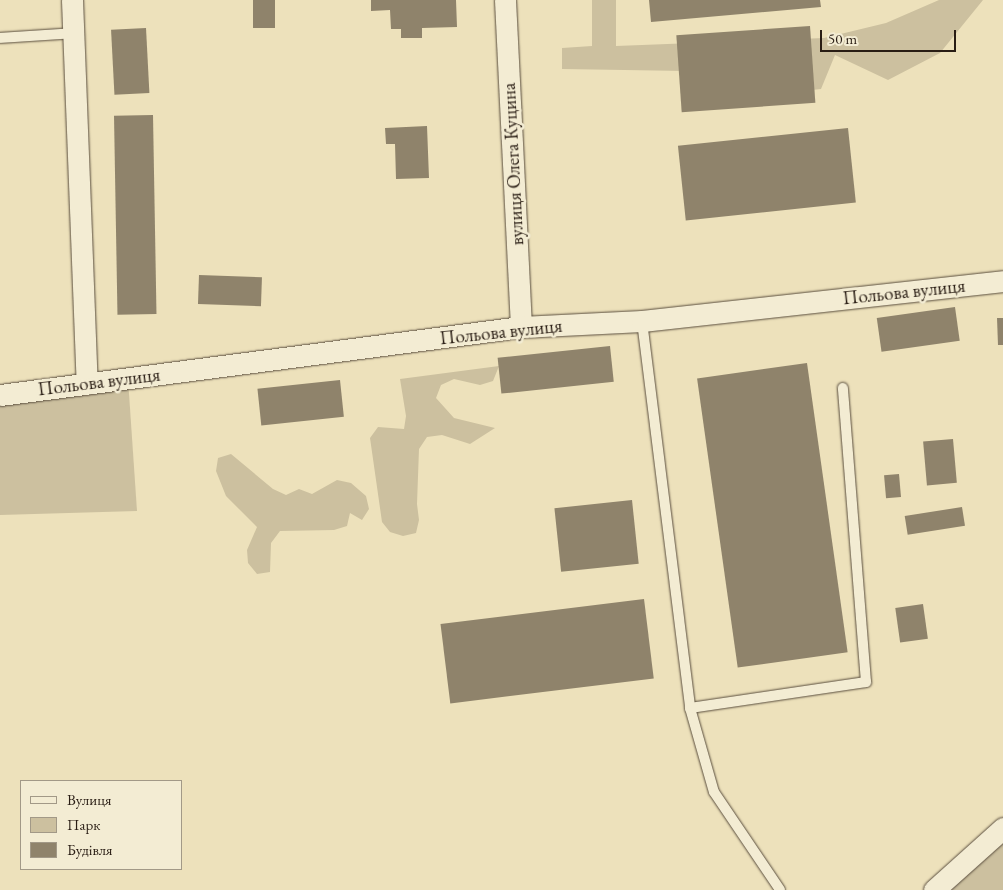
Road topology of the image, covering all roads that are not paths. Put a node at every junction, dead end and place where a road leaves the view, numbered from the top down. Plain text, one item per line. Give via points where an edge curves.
1 (72, 0) edge
2 (506, 0) edge
3 (75, 33) junction
4 (0, 38) edge
5 (1003, 281) edge
6 (642, 320) junction
7 (521, 327) junction
8 (87, 384) junction
9 (844, 388) dead end
10 (0, 394) edge
11 (690, 708) junction
12 (1003, 828) edge
13 (780, 890) edge
14 (934, 890) edge

1 - 3 street
2 - 7 street, вулиця Олега Куцина
3 - 4 lane
3 - 8 street
5 - 6 street, Польова вулиця
6 - 7 street, Польова вулиця
6 - 11 lane
7 - 8 street, Польова вулиця
8 - 10 street, Польова вулиця
9 - 11 lane via 866,682
11 - 13 lane via 714,792
12 - 14 street

